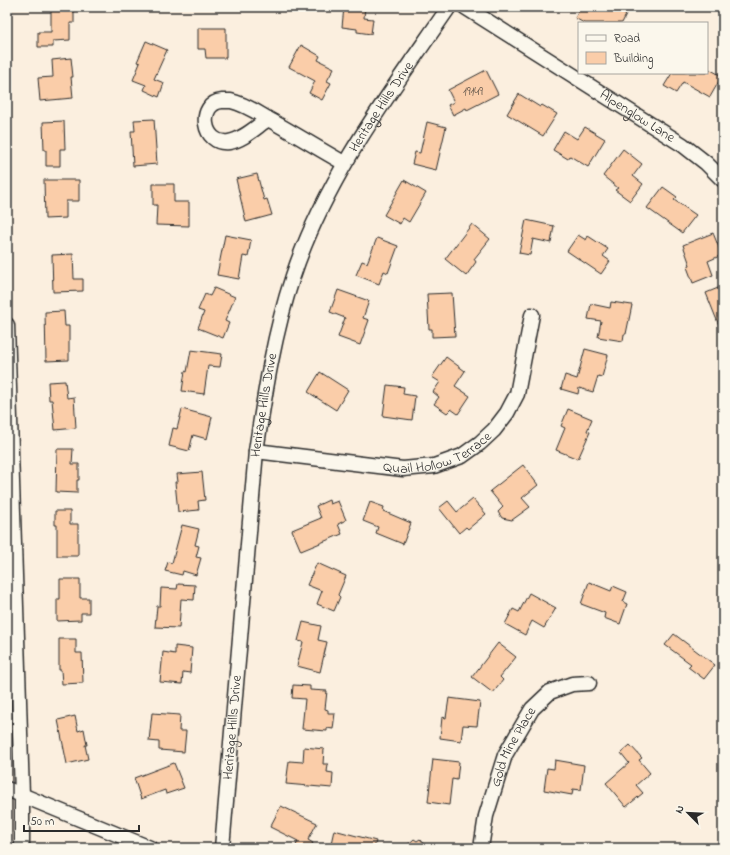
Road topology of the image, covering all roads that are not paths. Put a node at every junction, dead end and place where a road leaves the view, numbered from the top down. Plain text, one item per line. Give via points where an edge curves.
1 (449, 7) edge
2 (465, 7) edge
3 (268, 119) dead end
4 (344, 163) junction
5 (723, 180) edge
6 (532, 316) dead end
7 (7, 325) edge
8 (8, 382) edge
9 (256, 451) junction
10 (589, 683) dead end
11 (7, 789) edge
12 (22, 795) junction
13 (22, 848) edge
14 (150, 848) edge
15 (222, 848) edge
16 (481, 848) edge

1 - 4 street, Heritage Hills Drive via 373,116
2 - 5 street, Alpenglow Lane via 683,145
3 - 4 street
4 - 9 street, Heritage Hills Drive via 312,228 293,276 272,357
6 - 9 street, Quail Hollow Terrace via 517,394 494,430 462,456 434,466 403,470
7 - 8 street
8 - 12 street
9 - 15 street, Heritage Hills Drive
10 - 16 street, Gold Mine Place via 572,684 550,692 532,709 505,755 486,816
11 - 12 street
12 - 13 street
12 - 14 street

